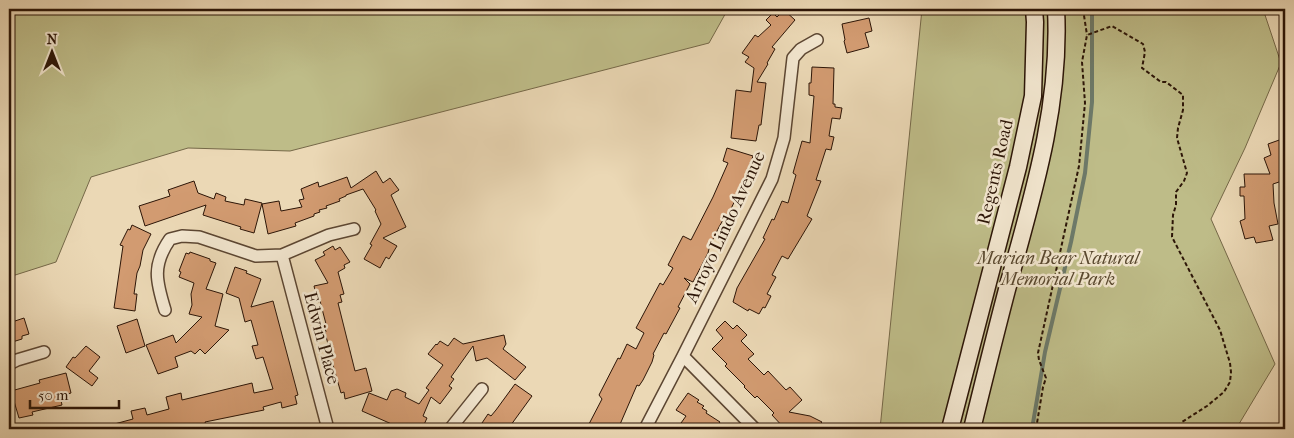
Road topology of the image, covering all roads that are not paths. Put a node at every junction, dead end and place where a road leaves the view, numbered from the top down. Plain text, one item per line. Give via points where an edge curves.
1 (1034, 9) edge
2 (1056, 9) edge
3 (817, 40) dead end
4 (354, 229) dead end
5 (282, 255) junction
6 (165, 310) dead end
7 (44, 352) dead end
8 (683, 356) junction
9 (9, 364) edge
10 (482, 389) dead end
11 (328, 429) edge
12 (450, 429) edge
13 (644, 429) edge
14 (755, 429) edge
15 (950, 429) edge
16 (972, 429) edge

1 - 15 main road, Regents Road via 1033,96 1018,167
2 - 16 main road via 1053,98 1040,172
3 - 8 street, Arroyo Lindo Avenue via 793,58 784,138 772,179
4 - 5 street via 329,235
5 - 6 street via 256,256 199,237 170,239 160,254 158,270 157,287
5 - 11 street, Edwin Place
7 - 9 street
8 - 13 street, Arroyo Lindo Avenue
8 - 14 street
10 - 12 street

